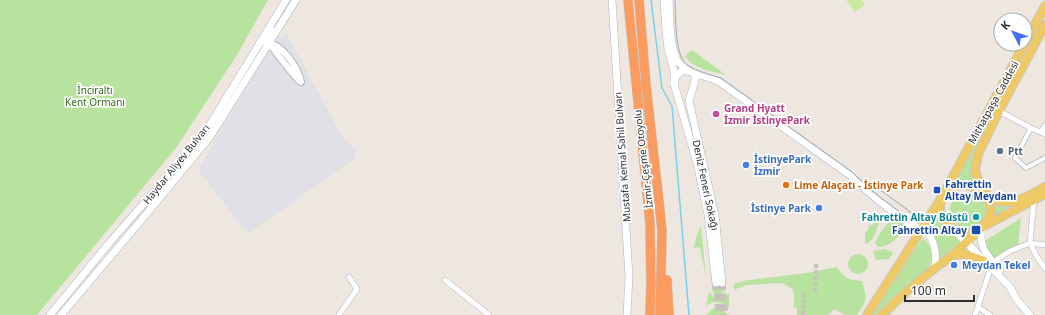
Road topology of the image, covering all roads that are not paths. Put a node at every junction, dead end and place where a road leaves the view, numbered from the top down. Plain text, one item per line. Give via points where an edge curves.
1 (286, 0) edge
2 (296, 0) edge
3 (612, 0) edge
4 (628, 0) edge
5 (639, 0) edge
6 (664, 0) edge
7 (669, 0) edge
8 (1045, 6) edge
9 (1044, 31) edge
10 (269, 43) junction
11 (256, 47) junction
12 (692, 72) junction
13 (674, 84) junction
14 (692, 88) junction
15 (229, 98) junction
16 (999, 111) junction
17 (1045, 126) edge
18 (1031, 128) junction
19 (1043, 133) edge
20 (1045, 158) edge
21 (1045, 187) edge
22 (983, 192) junction
23 (1045, 194) edge
24 (942, 197) junction
25 (1034, 200) junction
26 (951, 227) junction
27 (982, 227) junction
28 (922, 229) junction
29 (662, 230) junction
30 (110, 242) junction
31 (966, 242) junction
32 (1030, 243) junction
33 (1045, 245) edge
34 (116, 248) junction
35 (953, 255) junction
36 (984, 261) junction
37 (992, 265) junction
38 (935, 268) junction
39 (1045, 268) edge
40 (349, 277) dead end
41 (445, 280) dead end
42 (978, 307) junction
43 (50, 315) edge
44 (61, 315) edge
45 (339, 315) edge
46 (490, 315) edge
47 (627, 315) edge
48 (650, 315) edge
49 (660, 315) edge
50 (669, 315) edge
51 (866, 315) edge
52 (882, 315) edge
53 (975, 315) edge
54 (990, 315) edge
55 (1030, 315) edge
56 (1036, 315) edge

1 - 10 street via 269,33
1 - 11 main road, Haydar Aliyev Bulvarı
2 - 10 main road, Haydar Aliyev Bulvarı
3 - 47 main road, Mustafa Kemal Sahil Bulvarı via 629,276
4 - 48 highway, İzmir-Çeşme Otoyolu via 650,224
5 - 29 highway, İzmir-Çeşme Otoyolu
6 - 13 main road, Deniz Feneri Sokağı
7 - 12 main road via 673,48 680,64
8 - 24 main road, Mithatpaşa Caddesi
9 - 16 main road, Mithatpaşa Caddesi
10 - 10 street via 294,76 301,82 284,51
10 - 11 street
10 - 15 main road, Haydar Aliyev Bulvarı
11 - 15 main road, Haydar Aliyev Bulvarı
12 - 13 main road via 680,71
12 - 14 main road, Deniz Feneri Sokağı via 696,77
12 - 28 main road via 718,81 851,176 870,194 911,224
13 - 14 main road via 678,91 684,93
13 - 14 main road, Deniz Feneri Sokağı via 695,156 719,283 714,215 689,101
15 - 30 main road, Haydar Aliyev Bulvarı via 162,183
15 - 34 main road, Haydar Aliyev Bulvarı via 210,137
16 - 18 street
16 - 22 main road, Mithatpaşa Caddesi via 978,154 976,174
17 - 19 street
18 - 19 street
18 - 20 street via 1015,158 1026,168
21 - 22 main road via 1022,199 1002,202
22 - 24 main road via 966,185 950,189
22 - 27 main road via 988,199 990,215
23 - 25 main road
24 - 26 main road via 940,212
24 - 28 main road, Mithatpaşa Caddesi
25 - 27 main road
25 - 32 street
26 - 27 main road via 963,232 976,231
26 - 31 main road
27 - 31 main road
27 - 37 main road via 982,247
28 - 38 main road via 935,247
28 - 51 main road
29 - 49 highway, İzmir-Çeşme Otoyolu
29 - 50 highway
30 - 34 main road
30 - 43 main road, Haydar Aliyev Bulvarı
31 - 35 main road
31 - 36 main road
32 - 33 street
32 - 37 street via 1010,251
32 - 39 street
34 - 44 main road, Haydar Aliyev Bulvarı
35 - 36 main road via 965,254
35 - 38 main road
36 - 37 main road
37 - 42 street
37 - 55 main road
37 - 56 main road via 1016,289
38 - 52 main road
40 - 45 street via 357,289
41 - 46 street
42 - 53 street
42 - 54 street

